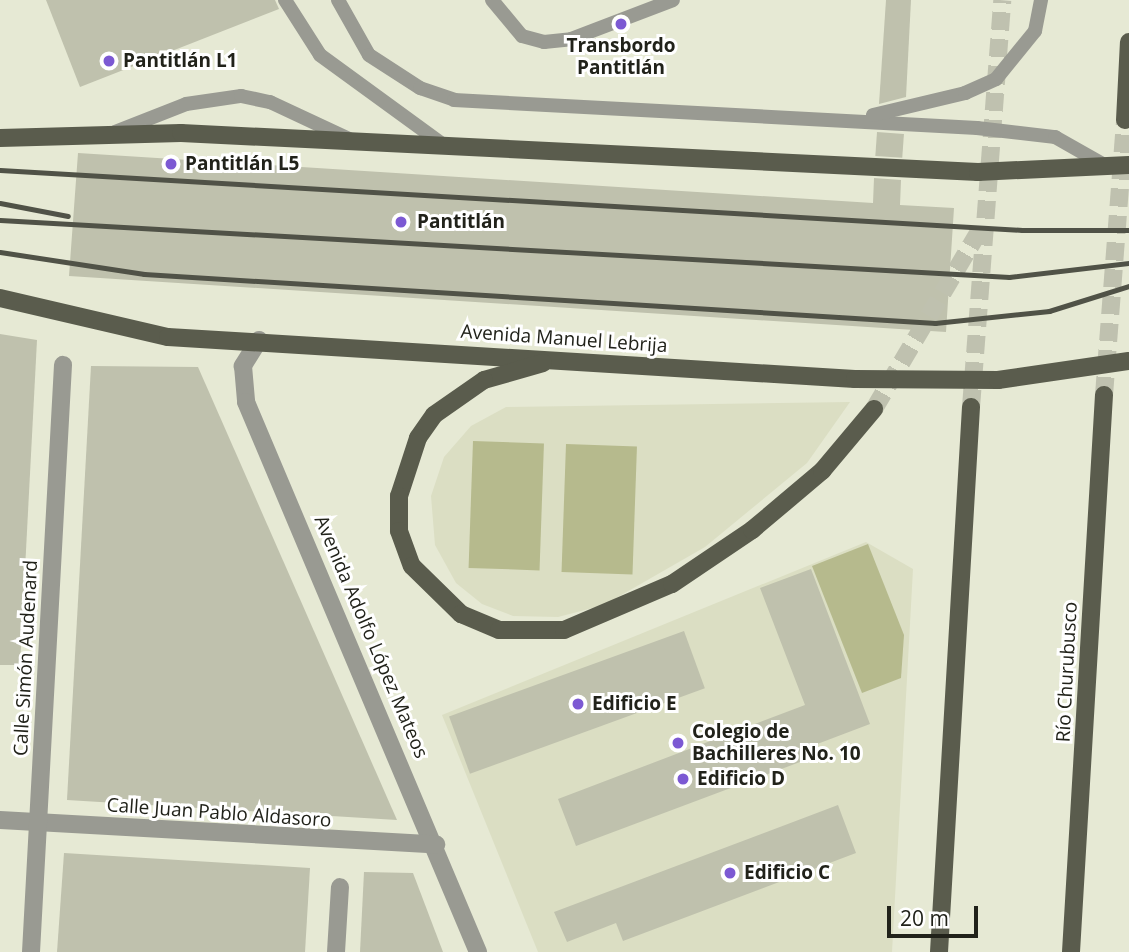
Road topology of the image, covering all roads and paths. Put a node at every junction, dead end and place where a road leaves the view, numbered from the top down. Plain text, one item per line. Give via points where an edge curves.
1 (285, 0) edge
2 (338, 0) edge
3 (493, 0) edge
4 (673, 0) edge
5 (1041, 0) edge
6 (1129, 42) edge
7 (860, 118) junction
8 (1125, 120) dead end
9 (110, 134) junction
10 (0, 138) edge
11 (350, 140) junction
12 (442, 144) junction
13 (1129, 165) edge
14 (1109, 167) junction
15 (0, 298) edge
16 (260, 340) junction
17 (557, 359) junction
18 (1129, 361) edge
19 (63, 365) dead end
20 (1104, 395) tunnel mouth
21 (971, 407) tunnel mouth
22 (874, 409) tunnel mouth
23 (0, 820) edge
24 (38, 822) junction
25 (436, 844) junction
26 (340, 887) dead end
27 (31, 952) edge
28 (336, 952) edge
29 (478, 952) edge
30 (939, 952) edge
31 (1071, 952) edge

1 - 12 lane via 327,61
2 - 7 lane via 369,55 420,88 454,100
3 - 4 lane via 522,36 544,42 571,39
5 - 7 lane via 1035,31 996,79 965,93
6 - 8 main road
7 - 14 lane via 1055,136
9 - 10 main road
9 - 11 main road
9 - 11 lane via 186,104 241,96 270,102
11 - 12 main road
12 - 14 main road via 978,172
13 - 14 main road
15 - 16 main road, Avenida Manuel Lebrija via 168,337
16 - 17 main road, Avenida Manuel Lebrija
16 - 25 street, Avenida Adolfo López Mateos via 243,366 246,402
17 - 18 main road, Avenida Manuel Lebrija via 855,379 998,380
17 - 22 main road via 484,380 435,415 418,438 399,496 399,531 412,566 461,614 499,630 564,630 672,584 752,530 822,471
19 - 24 street, Calle Simón Audenard
20 - 31 main road, Río Churubusco
21 - 30 main road
23 - 24 street, Calle Juan Pablo Aldasoro
24 - 25 street, Calle Juan Pablo Aldasoro
24 - 27 street, Calle Simón Audenard
25 - 29 street, Avenida Adolfo López Mateos
26 - 28 street

